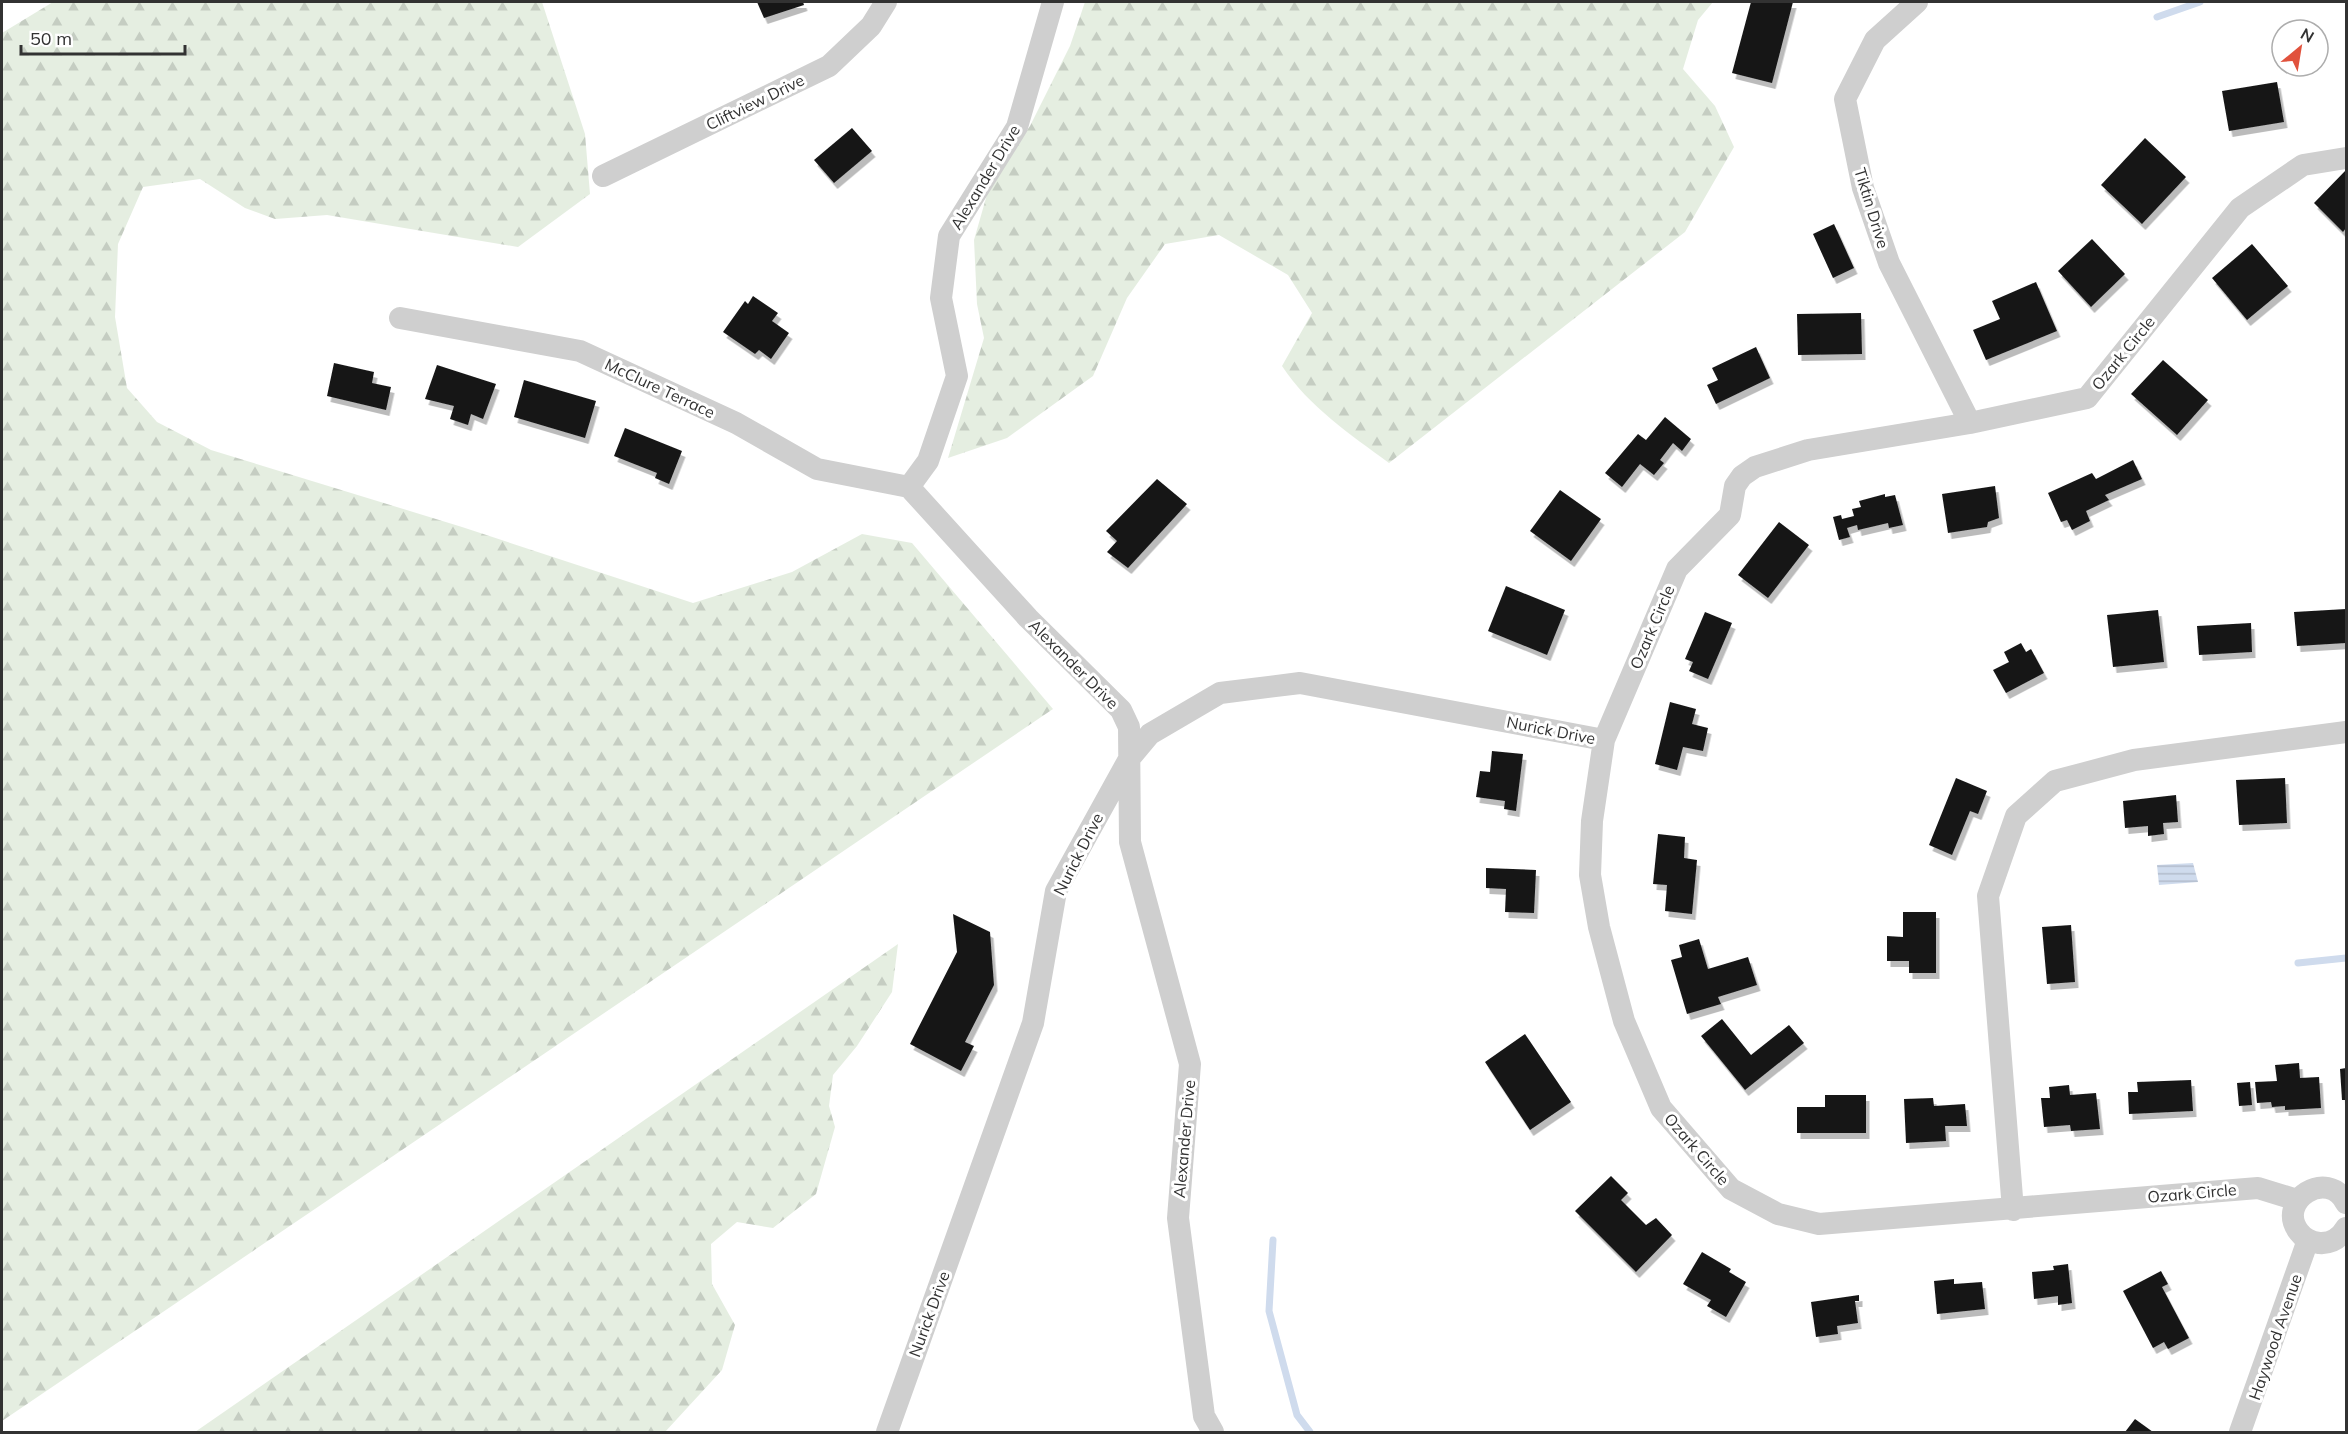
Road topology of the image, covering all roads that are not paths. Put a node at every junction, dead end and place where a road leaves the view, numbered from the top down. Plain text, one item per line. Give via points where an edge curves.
1 (886, 2) edge
2 (1053, 2) edge
3 (1917, 2) edge
4 (2346, 158) edge
5 (603, 176) dead end
6 (400, 318) dead end
7 (1970, 423) junction
8 (909, 487) junction
9 (2346, 732) edge
10 (1604, 740) junction
11 (1129, 759) junction
12 (2297, 1200) junction
13 (2346, 1200) edge
14 (2013, 1210) junction
15 (2346, 1228) edge
16 (2308, 1240) junction
17 (887, 1432) edge
18 (1213, 1432) edge
19 (2240, 1432) edge

1 - 5 street, Cliftview Drive via 871,26 829,66
2 - 8 street, Alexander Drive via 1017,128 949,236 941,298 957,376 928,460
3 - 7 street, Tiktin Drive via 1875,40 1845,99 1863,188 1889,263
4 - 7 street, Ozark Circle via 2303,165 2240,208 2087,398
6 - 8 street, McClure Terrace via 580,351 736,423 817,469
7 - 10 street, Ozark Circle via 1809,450 1755,467 1742,476 1735,486 1730,515 1677,569
8 - 11 street, Alexander Drive via 1028,618 1121,710 1129,727
9 - 14 street via 2134,760 2055,780 2016,816 1988,896
10 - 11 street, Nurick Drive via 1300,683 1220,693 1149,734
10 - 14 street, Ozark Circle via 1592,821 1590,875 1599,927 1624,1021 1661,1108 1731,1189 1778,1214 1819,1224
11 - 17 street, Nurick Drive via 1056,891 1033,1023
11 - 18 street, Alexander Drive via 1130,842 1190,1064 1178,1218 1204,1416
12 - 13 street via 2312,1188 2321,1187 2339,1192
12 - 14 street, Ozark Circle via 2258,1188
12 - 16 street via 2293,1218
15 - 16 street via 2336,1240 2327,1243
16 - 19 street, Haywood Avenue

